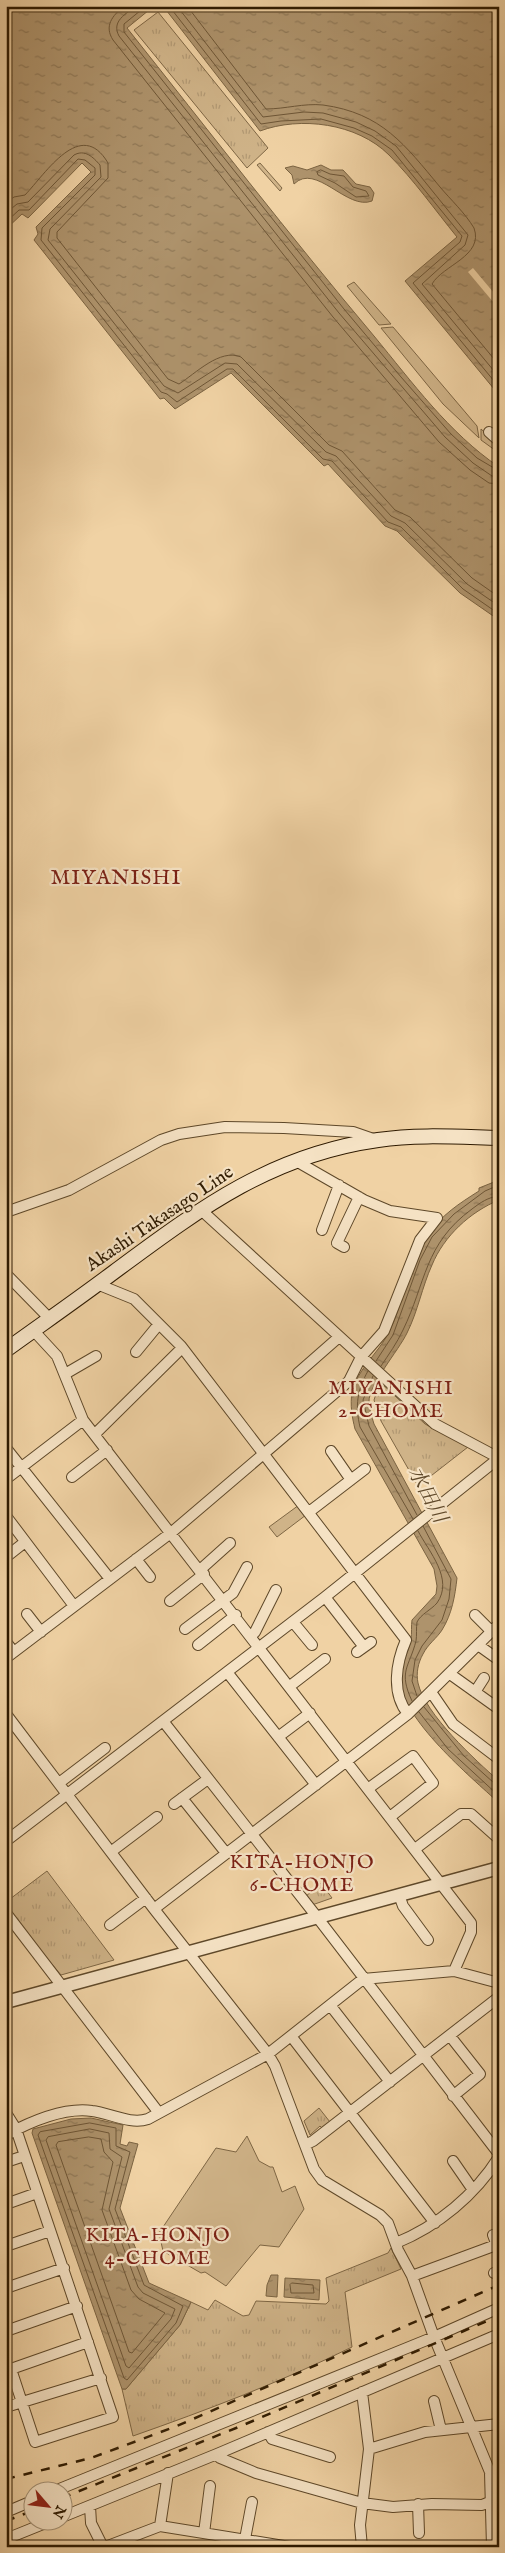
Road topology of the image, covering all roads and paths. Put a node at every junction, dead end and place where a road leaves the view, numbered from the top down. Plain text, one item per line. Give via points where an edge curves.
1 (488, 432) dead end
2 (499, 441) edge
3 (499, 1138) edge
4 (377, 1140) junction
5 (296, 1161) junction
6 (339, 1185) junction
7 (358, 1197) junction
8 (200, 1209) junction
9 (6, 1212) edge
10 (322, 1230) dead end
11 (344, 1239) dead end
12 (6, 1274) edge
13 (97, 1284) junction
14 (50, 1318) junction
15 (159, 1324) junction
16 (33, 1330) junction
17 (339, 1337) junction
18 (182, 1348) junction
19 (6, 1350) edge
20 (136, 1352) dead end
21 (96, 1356) dead end
22 (361, 1357) junction
23 (298, 1373) dead end
24 (65, 1374) junction
25 (83, 1420) junction
26 (95, 1434) junction
27 (6, 1448) edge
28 (107, 1450) junction
29 (331, 1452) dead end
30 (264, 1454) junction
31 (499, 1458) edge
32 (22, 1467) junction
33 (365, 1469) dead end
34 (72, 1478) dead end
35 (6, 1479) edge
36 (350, 1480) junction
37 (309, 1512) junction
38 (6, 1516) edge
39 (172, 1532) junction
40 (25, 1542) junction
41 (230, 1543) dead end
42 (6, 1557) edge
43 (136, 1559) junction
44 (247, 1567) dead end
45 (202, 1571) junction
46 (355, 1573) junction
47 (150, 1577) dead end
48 (110, 1579) junction
49 (276, 1590) dead end
50 (325, 1597) junction
51 (224, 1599) junction
52 (170, 1601) dead end
53 (74, 1606) junction
54 (27, 1614) dead end
55 (236, 1615) junction
56 (474, 1615) dead end
57 (293, 1622) junction
58 (495, 1628) edge
59 (184, 1629) dead end
60 (41, 1632) junction
61 (251, 1636) junction
62 (6, 1642) edge
63 (198, 1645) dead end
64 (312, 1645) dead end
65 (478, 1645) junction
66 (260, 1647) junction
67 (364, 1647) dead end
68 (10, 1655) edge
69 (324, 1659) dead end
70 (499, 1660) edge
71 (227, 1672) junction
72 (450, 1674) junction
73 (484, 1678) dead end
74 (290, 1686) junction
75 (431, 1692) junction
76 (475, 1692) junction
77 (499, 1709) edge
78 (310, 1713) junction
79 (6, 1714) edge
80 (408, 1714) junction
81 (163, 1722) junction
82 (278, 1737) junction
83 (105, 1748) dead end
84 (499, 1759) edge
85 (348, 1761) junction
86 (208, 1779) junction
87 (59, 1783) junction
88 (316, 1785) junction
89 (369, 1788) junction
90 (67, 1794) junction
91 (390, 1816) junction
92 (157, 1817) dead end
93 (498, 1822) edge
94 (490, 1832) junction
95 (251, 1834) junction
96 (499, 1839) edge
97 (6, 1841) edge
98 (415, 1849) junction
99 (112, 1851) junction
100 (226, 1853) junction
101 (499, 1868) edge
102 (442, 1884) junction
103 (399, 1895) junction
104 (146, 1898) junction
105 (154, 1909) junction
106 (6, 1913) edge
107 (317, 1917) junction
108 (110, 1925) dead end
109 (428, 1940) dead end
110 (189, 1952) junction
111 (454, 1971) junction
112 (363, 1979) junction
113 (499, 1983) edge
114 (63, 1987) junction
115 (499, 1997) edge
116 (6, 2002) edge
117 (330, 2005) junction
118 (290, 2036) junction
119 (450, 2036) junction
120 (268, 2054) junction
121 (423, 2057) junction
122 (390, 2082) junction
123 (454, 2096) junction
124 (6, 2112) edge
125 (159, 2113) junction
126 (350, 2113) junction
127 (16, 2129) junction
128 (6, 2135) edge
129 (305, 2145) junction
130 (499, 2155) edge
131 (24, 2156) junction
132 (6, 2162) edge
133 (453, 2162) dead end
134 (473, 2190) junction
135 (37, 2193) junction
136 (6, 2204) edge
137 (435, 2223) junction
138 (50, 2231) junction
139 (396, 2243) junction
140 (496, 2244) edge
141 (6, 2246) edge
142 (64, 2268) junction
143 (412, 2276) junction
144 (6, 2288) edge
145 (77, 2306) junction
146 (499, 2308) edge
147 (6, 2330) edge
148 (434, 2337) junction
149 (498, 2337) edge
150 (88, 2342) junction
151 (443, 2358) junction
152 (8, 2368) edge
153 (101, 2378) junction
154 (362, 2392) junction
155 (434, 2401) dead end
156 (22, 2402) junction
157 (6, 2407) edge
158 (499, 2424) edge
159 (471, 2426) junction
160 (441, 2430) junction
161 (268, 2432) junction
162 (369, 2449) junction
163 (217, 2454) junction
164 (330, 2457) dead end
165 (168, 2473) junction
166 (72, 2484) edge
167 (210, 2486) dead end
168 (494, 2501) edge
169 (252, 2502) dead end
170 (362, 2504) junction
171 (418, 2504) junction
172 (22, 2505) edge
173 (90, 2506) junction
174 (6, 2512) edge
175 (72, 2513) edge
176 (160, 2526) junction
177 (28, 2530) edge
178 (418, 2532) dead end
179 (204, 2533) junction
180 (6, 2539) edge
181 (245, 2539) junction
182 (104, 2547) edge
183 (290, 2547) edge
184 (362, 2547) edge
185 (492, 2547) edge

1 - 2 street
3 - 4 main road, Akashi Takasago Line
4 - 5 main road, Akashi Takasago Line via 328,1150
4 - 9 street via 352,1132 284,1128 225,1127 179,1134 161,1140 69,1190
5 - 6 street
5 - 8 main road, Akashi Takasago Line via 262,1174
6 - 7 street
6 - 10 street
7 - 11 street
7 - 22 street via 390,1211 437,1218 420,1240 384,1331
8 - 13 main road, Akashi Takasago Line
8 - 17 street
12 - 14 street
13 - 14 main road, Akashi Takasago Line
13 - 15 street via 134,1299
14 - 16 main road, Akashi Takasago Line
15 - 18 street
15 - 20 street
16 - 19 main road, Akashi Takasago Line
16 - 24 street via 58,1356
17 - 22 street
17 - 23 street
18 - 26 street
18 - 30 street
21 - 24 street
22 - 30 street via 349,1381
22 - 31 street via 435,1424
24 - 25 street
25 - 26 street
25 - 32 street
26 - 28 street
27 - 32 street
28 - 34 street
28 - 39 street
29 - 36 street
30 - 37 street
30 - 39 street
31 - 46 street
32 - 35 street
32 - 48 street
33 - 36 street
36 - 37 street
37 - 46 street
38 - 40 street
39 - 43 street
39 - 45 street
40 - 42 street
40 - 53 street
41 - 45 street
43 - 47 street
43 - 48 street
44 - 51 street via 233,1593
45 - 51 street
45 - 52 street
46 - 50 street
46 - 80 street via 406,1640 396,1671 400,1701
48 - 53 street
49 - 61 street
50 - 57 street
50 - 67 street
51 - 55 street
51 - 59 street
53 - 60 street
54 - 60 street
55 - 61 street
55 - 63 street
56 - 58 street
57 - 64 street
57 - 66 street
58 - 65 street
60 - 68 street
61 - 66 street
62 - 68 street
65 - 70 street
65 - 72 street
66 - 71 street
66 - 74 street
69 - 74 street
71 - 81 street
71 - 82 street
72 - 75 street
72 - 76 street
73 - 76 street
74 - 78 street
75 - 80 street
75 - 84 street via 453,1724
76 - 77 street
78 - 82 street
78 - 85 street
79 - 87 street
80 - 85 street
81 - 86 street
81 - 90 street
82 - 88 street
83 - 87 street
85 - 88 street
85 - 89 street
86 - 95 street
86 - 100 street via 178,1801
87 - 90 street
88 - 95 street
89 - 91 street
89 - 91 street via 413,1756 433,1783
90 - 97 street
90 - 99 street
91 - 98 street
92 - 99 street
93 - 94 street
94 - 96 street
94 - 98 street via 471,1814 461,1814
95 - 100 street
95 - 107 street
98 - 102 street
99 - 104 street
100 - 105 street
101 - 102 street
102 - 103 street
102 - 111 street via 472,1927
103 - 107 street
103 - 109 street via 403,1906
104 - 105 street
104 - 108 street
105 - 110 street
106 - 114 street
107 - 110 street
107 - 112 street
110 - 114 street
110 - 120 street
111 - 112 street
111 - 113 street
112 - 117 street
112 - 121 street
114 - 116 street
114 - 125 street
115 - 119 street
117 - 118 street
117 - 122 street
118 - 120 street
118 - 126 street
119 - 121 street
119 - 123 street via 480,2074
120 - 125 street
120 - 129 street
121 - 122 street
121 - 123 street
122 - 126 street
123 - 130 street
124 - 127 street
125 - 127 street via 140,2122 90,2110 52,2116
126 - 129 street
126 - 137 street
127 - 128 street
127 - 131 street
129 - 139 street via 314,2170 322,2180 380,2215 388,2223
130 - 134 street via 487,2176
131 - 132 street
131 - 135 street
133 - 134 street
134 - 137 street
135 - 136 street
135 - 138 street
137 - 139 street
138 - 141 street
138 - 142 street
139 - 143 street
140 - 143 street
142 - 144 street
142 - 145 street
143 - 148 street
145 - 147 street
145 - 150 street
146 - 148 street
148 - 151 street
148 - 166 street
149 - 151 street
150 - 152 street
150 - 153 street
151 - 154 street
151 - 159 street
152 - 156 street
153 - 156 street
153 - 156 street via 113,2417 36,2442
154 - 161 street
154 - 162 street
155 - 160 street
156 - 157 street
158 - 159 street
159 - 160 street
159 - 168 street via 490,2472
160 - 162 street
161 - 163 street
161 - 164 street via 272,2438 320,2450
162 - 170 street
163 - 165 street
163 - 170 street via 256,2473
165 - 173 street
165 - 176 street
167 - 179 street
168 - 171 street
168 - 185 street
169 - 181 street
170 - 171 street via 393,2507
170 - 184 street
171 - 178 street
172 - 174 street
173 - 175 street
173 - 182 street via 92,2523
176 - 179 street
176 - 182 street
177 - 180 street
179 - 181 street
181 - 183 street

